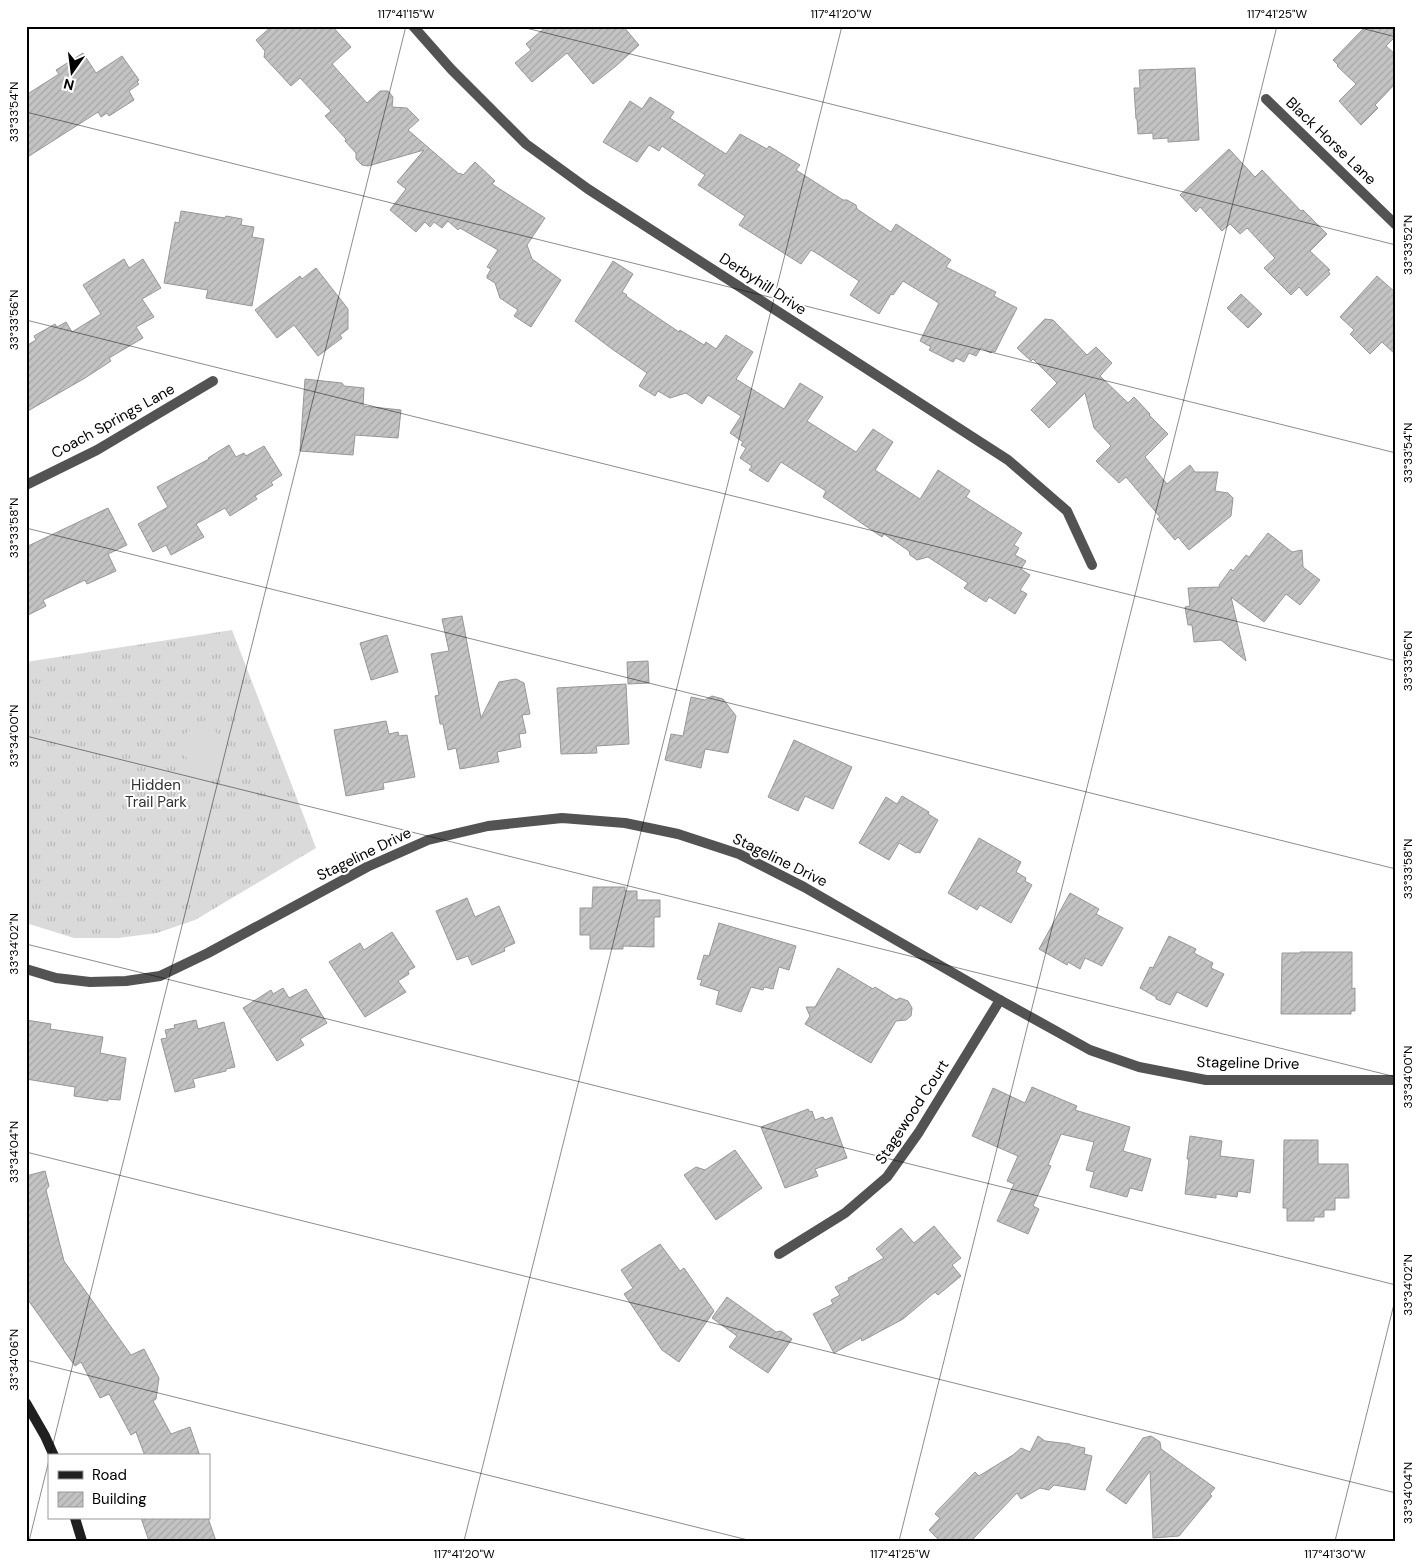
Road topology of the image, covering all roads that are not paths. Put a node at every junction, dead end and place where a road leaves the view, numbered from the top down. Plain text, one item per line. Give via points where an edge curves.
1 (413, 26) edge
2 (1266, 99) dead end
3 (1396, 226) edge
4 (213, 381) dead end
5 (26, 485) edge
6 (1092, 565) dead end
7 (26, 969) edge
8 (1000, 1000) junction
9 (1396, 1080) edge
10 (779, 1254) dead end
11 (26, 1403) edge
12 (53, 1454) edge
13 (76, 1520) edge
14 (82, 1541) edge

1 - 6 street, Derbyhill Drive via 526,144 580,184 1008,460 1067,511
2 - 3 street, Black Horse Lane
4 - 5 street, Coach Springs Lane via 97,450
7 - 8 street, Stageline Drive via 56,978 90,982 160,976 367,867 428,840 488,826 562,818 625,823 678,834 739,854 804,887
8 - 9 street, Stageline Drive via 1090,1050 1138,1068 1206,1080
8 - 10 street, Stagewood Court via 919,1132 887,1177 845,1213
11 - 12 street
13 - 14 street

